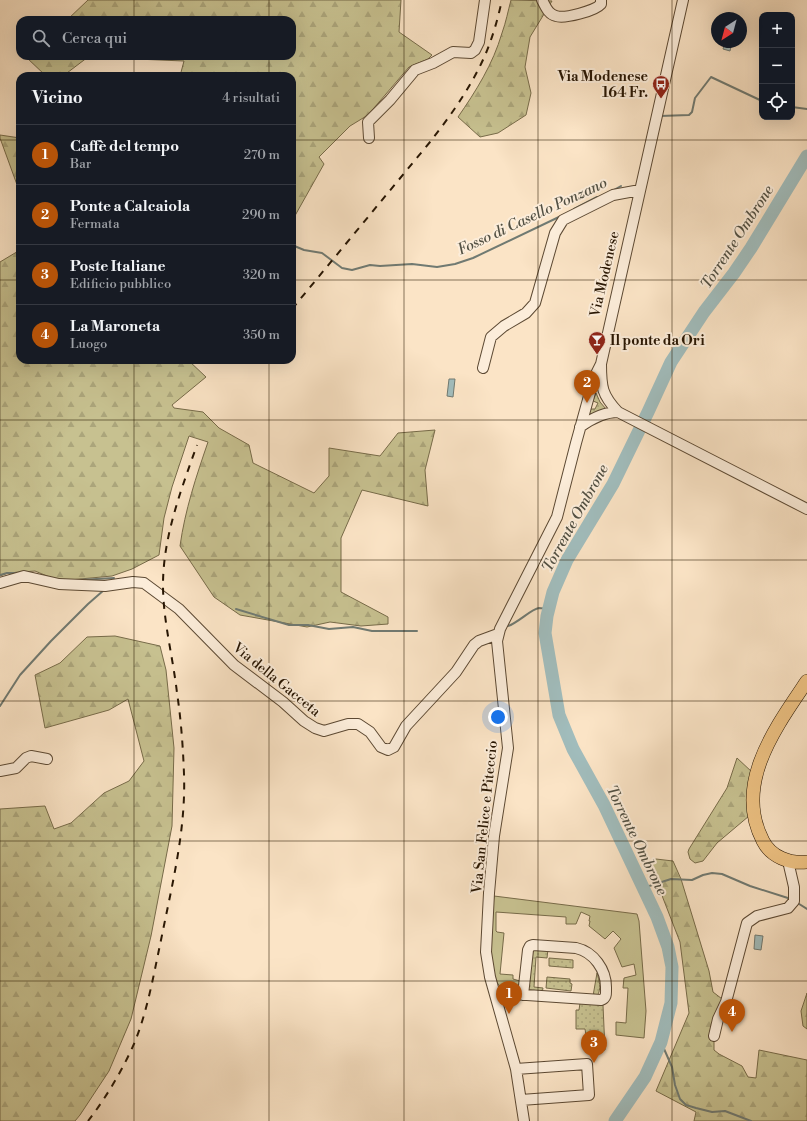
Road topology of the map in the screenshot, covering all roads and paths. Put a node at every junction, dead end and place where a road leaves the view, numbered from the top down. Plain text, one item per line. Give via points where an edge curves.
1 (484, 0) edge
2 (542, 0) edge
3 (601, 0) edge
4 (683, 0) edge
5 (369, 138) dead end
6 (640, 190) junction
7 (601, 364) junction
8 (483, 368) dead end
9 (622, 414) junction
10 (580, 427) junction
11 (807, 509) edge
12 (0, 583) edge
13 (498, 634) junction
14 (807, 680) edge
15 (47, 759) dead end
16 (0, 771) edge
17 (788, 861) junction
18 (807, 862) edge
19 (495, 993) junction
20 (523, 994) junction
21 (714, 1036) dead end
22 (516, 1069) junction
23 (521, 1100) junction
24 (524, 1121) edge

1 - 5 street via 479,42 475,50 471,53 453,52 415,70 368,122
2 - 3 street via 550,13 560,17 597,8
4 - 6 street, Via Modenese
6 - 7 street, Via Modenese
6 - 8 street via 613,195 563,220 555,233 535,303 526,313 491,337
7 - 9 street via 603,392 608,402
7 - 10 street, Via San Felice e Piteccio via 594,378
9 - 10 street via 608,413
9 - 11 street
10 - 13 street, Via San Felice e Piteccio via 557,517
12 - 13 street, Via della Gacceta via 24,576 59,584 105,586 140,581 178,609 234,665 304,721 324,731 348,724 358,724 370,732 381,747 388,750 394,747 406,726 456,672 474,645
13 - 19 street, Via San Felice e Piteccio via 508,748 494,836 486,940 487,962
14 - 17 main road via 769,741 759,765 753,790 753,815 758,832 765,846 778,857
15 - 16 street via 31,756 16,768
17 - 18 main road
17 - 21 street via 794,887 794,901 788,908 757,916 747,924
19 - 20 street
19 - 22 street, Via San Felice e Piteccio
20 - 20 street via 603,1000 606,996 606,978 599,964 582,950 530,945
22 - 23 street, Via San Felice e Piteccio
22 - 23 street via 587,1064 588,1095
23 - 24 street, Via San Felice e Piteccio

